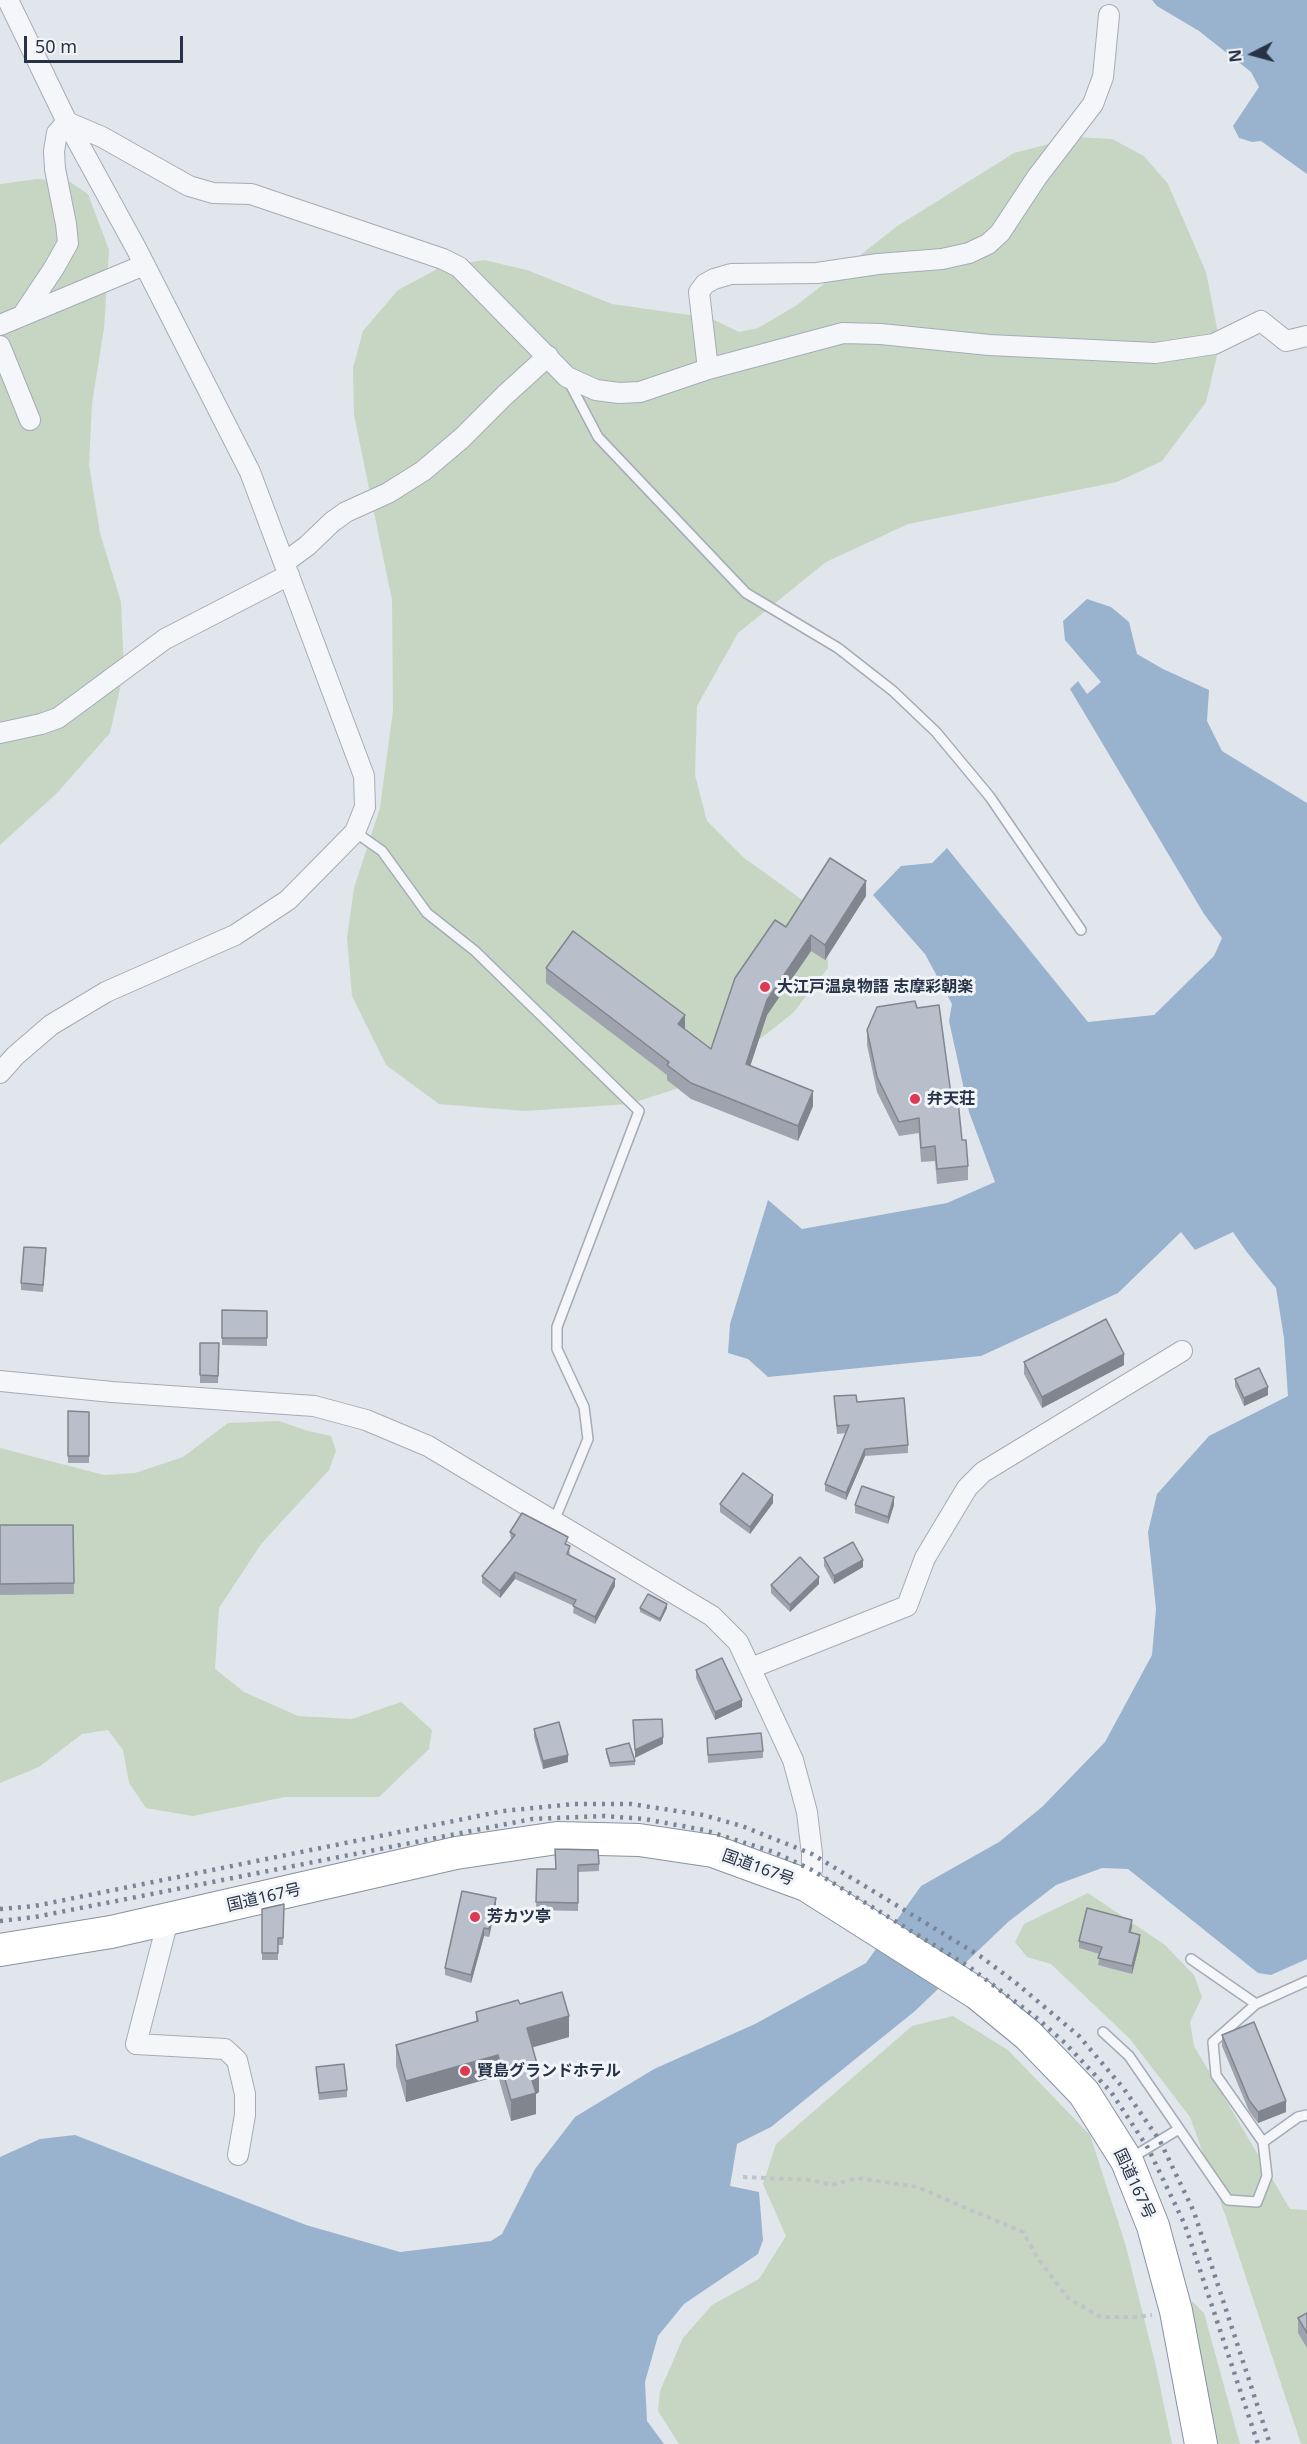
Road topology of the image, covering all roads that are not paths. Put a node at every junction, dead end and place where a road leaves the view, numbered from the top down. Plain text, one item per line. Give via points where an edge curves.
1 (8, 0) edge
2 (1109, 15) dead end
3 (67, 122) junction
4 (144, 265) junction
5 (22, 315) junction
6 (0, 325) edge
7 (1307, 336) edge
8 (0, 346) edge
9 (548, 356) junction
10 (708, 369) junction
11 (567, 377) junction
12 (30, 420) dead end
13 (287, 569) junction
14 (0, 733) edge
15 (355, 832) junction
16 (1082, 930) dead end
17 (0, 1072) edge
18 (1182, 1351) dead end
19 (0, 1381) edge
20 (554, 1521) junction
21 (751, 1668) junction
22 (806, 1885) junction
23 (168, 1920) junction
24 (0, 1950) edge
25 (1191, 1959) dead end
26 (1307, 1981) edge
27 (1256, 2004) junction
28 (1103, 2032) dead end
29 (1307, 2115) edge
30 (1179, 2129) junction
31 (1263, 2142) junction
32 (237, 2155) dead end
33 (1127, 2161) junction
34 (1201, 2444) edge

1 - 3 street
2 - 10 street via 1103,77 1093,104 988,244 942,259 817,273 731,274 714,279 699,292
3 - 4 street
3 - 5 street via 57,133 54,151 68,243
3 - 9 street via 189,186 213,193 251,194 443,259 459,267
4 - 5 street
4 - 13 street via 250,472
5 - 6 street
7 - 10 street via 1286,341 1261,321 1214,344 1155,353 843,333
8 - 12 street
9 - 11 street
9 - 13 street via 423,471 332,522
10 - 11 street via 640,392 596,390
11 - 16 lane via 597,437 746,593 838,648 893,691 936,732 990,797
13 - 14 street via 165,639 58,718
13 - 15 street via 364,776 365,807
15 - 17 street via 288,900 236,936 106,992 51,1025
15 - 20 lane via 382,851 428,913 474,951 639,1111 558,1327 557,1349 584,1407 588,1439
18 - 21 street via 983,1472 967,1488 925,1558 907,1606
19 - 20 street via 314,1406 366,1420 428,1446
20 - 21 street via 712,1616 738,1642
21 - 22 street via 794,1760 807,1812 813,1870
22 - 23 highway, 国道167号 via 713,1851 639,1840 557,1839 456,1853
22 - 33 highway, 国道167号 via 978,1994 1028,2035 1084,2093
23 - 24 highway, 国道167号
23 - 32 street via 136,2044 225,2049 237,2060 245,2104
25 - 27 lane
26 - 27 lane
27 - 31 lane via 1213,2042 1216,2075
28 - 30 lane via 1129,2056
29 - 31 lane via 1298,2117
30 - 31 lane via 1228,2200 1257,2202 1267,2176
30 - 33 lane
33 - 34 highway, 国道167号 via 1153,2226 1176,2311

